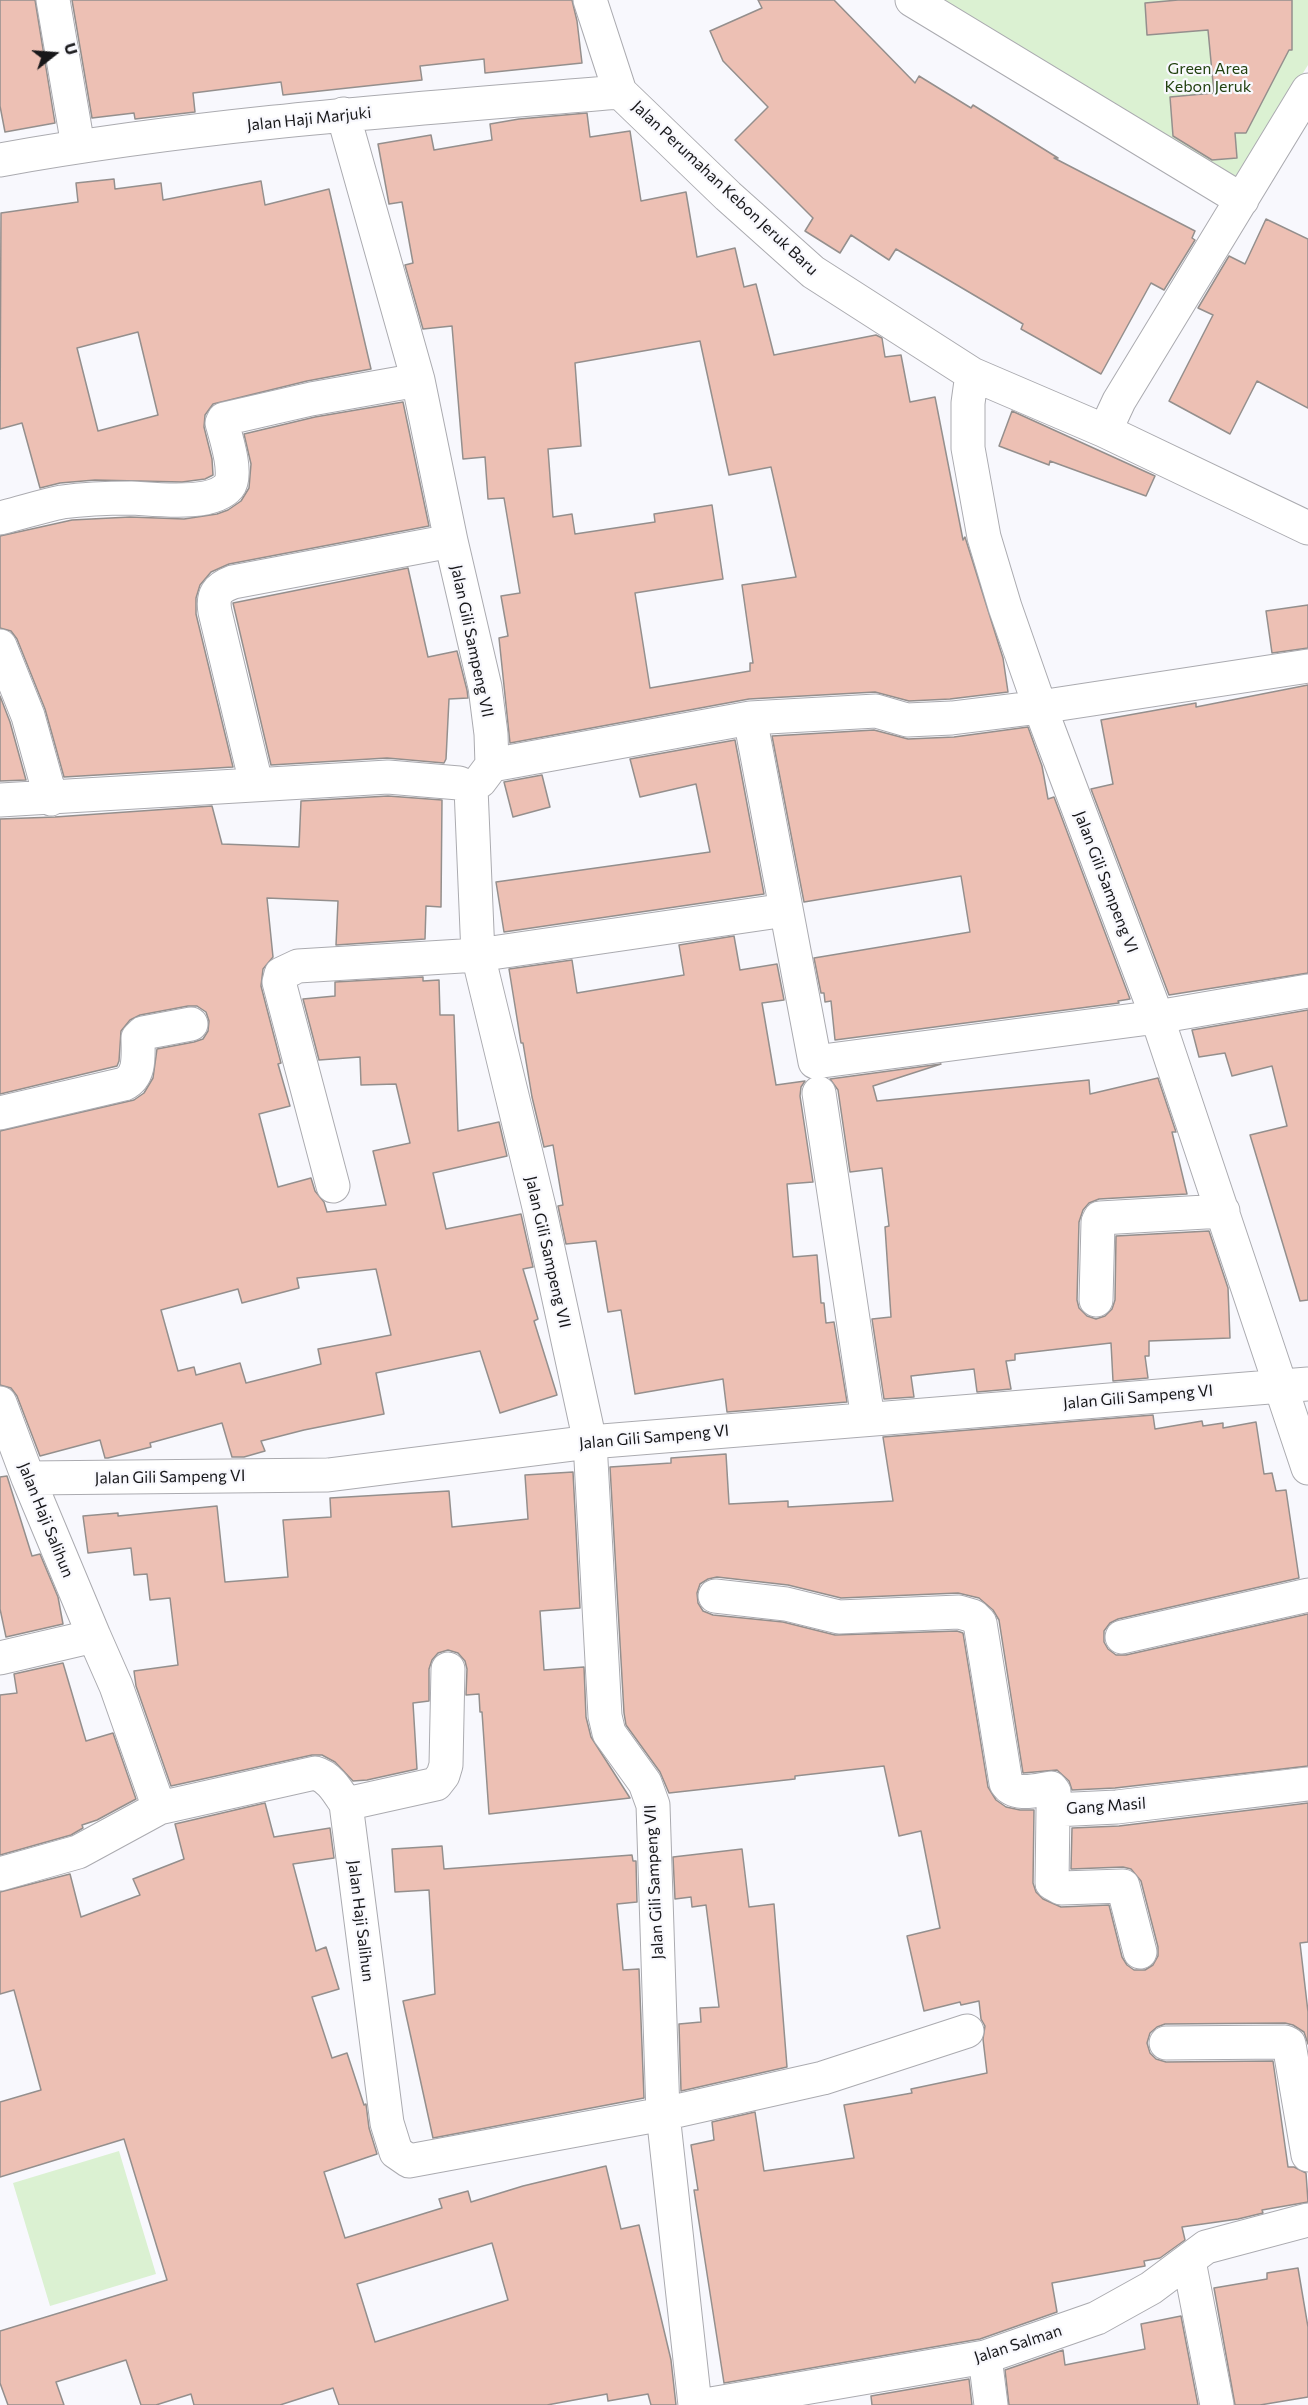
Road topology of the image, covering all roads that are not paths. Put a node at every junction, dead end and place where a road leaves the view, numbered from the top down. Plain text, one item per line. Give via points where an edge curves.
1 (53, 0) edge
2 (590, 0) edge
3 (912, 0) edge
4 (1308, 90) edge
5 (620, 92) junction
6 (343, 114) junction
7 (78, 146) junction
8 (0, 160) edge
9 (1242, 200) junction
10 (972, 374) junction
11 (418, 380) junction
12 (1105, 431) junction
13 (0, 518) edge
14 (1308, 528) edge
15 (451, 541) junction
16 (0, 646) edge
17 (1308, 666) edge
18 (1040, 707) junction
19 (750, 718) junction
20 (492, 765) junction
21 (256, 783) junction
22 (471, 788) junction
23 (51, 799) junction
24 (0, 800) edge
25 (786, 910) junction
26 (478, 955) junction
27 (1308, 991) edge
28 (1157, 1017) junction
29 (191, 1024) dead end
30 (819, 1094) dead end
31 (0, 1113) edge
32 (333, 1186) dead end
33 (1223, 1211) junction
34 (1096, 1300) dead end
35 (1294, 1384) edge
36 (0, 1403) edge
37 (868, 1419) junction
38 (590, 1442) junction
39 (1308, 1468) edge
40 (28, 1478) junction
41 (1308, 1595) edge
42 (715, 1596) dead end
43 (94, 1636) junction
44 (1122, 1637) dead end
45 (0, 1658) edge
46 (448, 1669) dead end
47 (1308, 1784) edge
48 (346, 1804) junction
49 (159, 1808) junction
50 (1053, 1810) junction
51 (0, 1874) edge
52 (1140, 1952) dead end
53 (967, 2031) dead end
54 (1166, 2043) dead end
55 (663, 2114) junction
56 (1308, 2155) edge
57 (1308, 2220) edge
58 (1189, 2261) junction
59 (985, 2357) junction
60 (695, 2405) edge
61 (705, 2405) edge
62 (990, 2405) edge
63 (1217, 2405) edge

1 - 7 street
2 - 5 street, Jalan Perumahan Kebon Jeruk Baru
3 - 9 street
4 - 9 street
5 - 6 street, Jalan Haji Marjuki
5 - 10 street, Jalan Perumahan Kebon Jeruk Baru via 813,272
6 - 7 street, Jalan Haji Marjuki
6 - 11 street, Jalan Gili Sampeng VII
7 - 8 street, Jalan Haji Marjuki
9 - 12 street via 1119,401
10 - 12 street, Jalan Perumahan Kebon Jeruk Baru
10 - 18 street, Jalan Gili Sampeng VI via 968,448 984,537
11 - 13 street via 224,419 232,479 220,493 180,502 130,498 63,502
11 - 15 street, Jalan Gili Sampeng VII
12 - 14 street, Jalan Perumahan Kebon Jeruk Baru
15 - 20 street, Jalan Gili Sampeng VII via 485,687
15 - 21 street via 233,582 216,592 215,612
16 - 23 street via 28,716
17 - 18 street
18 - 19 street via 907,720 876,711
18 - 28 street, Jalan Gili Sampeng VI
19 - 20 street
19 - 25 street
20 - 22 street
21 - 22 street via 388,777 459,783
21 - 23 street
22 - 26 street, Jalan Gili Sampeng VII
23 - 24 street
25 - 26 street
25 - 28 street via 815,1062
26 - 32 street via 298,966 281,974 279,982
26 - 38 street, Jalan Gili Sampeng VII
27 - 28 street
28 - 33 street, Jalan Gili Sampeng VI
29 - 31 street via 143,1033 138,1038 136,1072 124,1084
30 - 37 street
33 - 34 street via 1100,1218
33 - 35 street, Jalan Gili Sampeng VI
35 - 37 street, Jalan Gili Sampeng VI
35 - 39 street, Jalan Gili Sampeng VI
36 - 40 street, Jalan Haji Salihun
37 - 38 street, Jalan Gili Sampeng VI
38 - 40 street, Jalan Gili Sampeng VI via 328,1475
38 - 55 street, Jalan Gili Sampeng VII via 605,1716 609,1733 645,1783 653,1805
40 - 43 street, Jalan Haji Salihun
41 - 44 street
42 - 50 street, Gang Masil via 786,1604 839,1617 959,1612 973,1616 980,1623 1006,1784 1017,1791 1051,1788
43 - 45 street
43 - 49 street, Jalan Haji Salihun
46 - 48 street via 443,1775 436,1784
47 - 50 street, Gang Masil via 1117,1807
48 - 49 street via 332,1784 315,1773
48 - 55 street, Jalan Haji Salihun via 387,2123 396,2152 409,2161
49 - 51 street via 78,1852
50 - 52 street via 1052,1883 1061,1888 1124,1886
53 - 55 street, Jalan Haji Salihun via 823,2078
54 - 56 street via 1289,2044
55 - 60 street, Jalan Gili Sampeng VII
57 - 58 street, Jalan Salman via 1206,2247
58 - 59 street, Jalan Salman via 1097,2318
58 - 63 street
59 - 61 street, Jalan Salman
59 - 62 street

